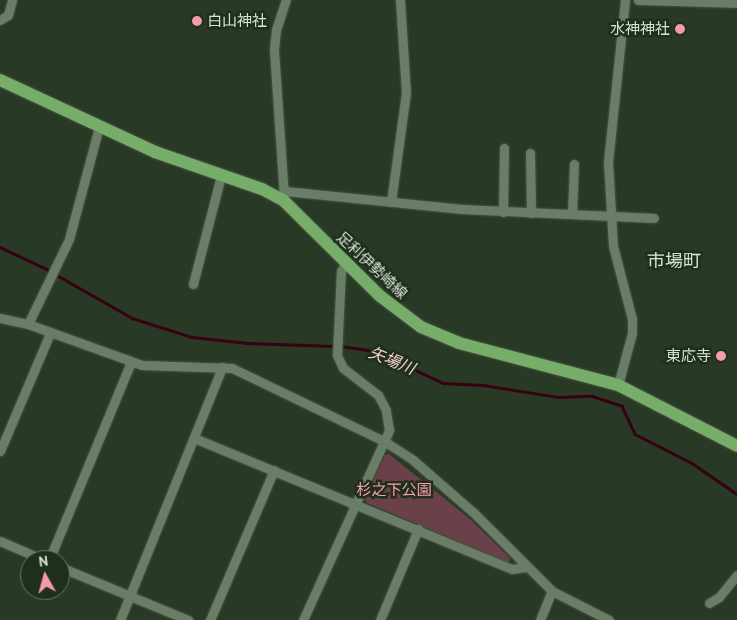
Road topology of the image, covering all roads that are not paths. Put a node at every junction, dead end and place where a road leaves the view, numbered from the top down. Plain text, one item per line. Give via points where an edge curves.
1 (12, 0) edge
2 (286, 0) edge
3 (400, 0) edge
4 (625, 0) edge
5 (638, 0) edge
6 (737, 3) edge
7 (0, 20) edge
8 (0, 80) edge
9 (99, 127) junction
10 (504, 148) dead end
11 (530, 153) dead end
12 (574, 164) dead end
13 (221, 176) junction
14 (284, 196) junction
15 (391, 202) junction
16 (503, 212) junction
17 (530, 213) junction
18 (572, 214) junction
19 (609, 215) junction
20 (654, 218) dead end
21 (345, 264) junction
22 (193, 284) dead end
23 (0, 318) edge
24 (28, 324) junction
25 (50, 333) junction
26 (131, 362) junction
27 (222, 367) junction
28 (618, 385) junction
29 (194, 438) junction
30 (384, 441) junction
31 (737, 446) edge
32 (0, 451) edge
33 (274, 470) junction
34 (356, 503) junction
35 (418, 529) junction
36 (0, 542) edge
37 (20, 550) edge
38 (53, 550) edge
39 (526, 567) junction
40 (70, 570) edge
41 (737, 576) edge
42 (552, 591) junction
43 (130, 596) junction
44 (708, 603) dead end
45 (120, 620) edge
46 (188, 620) edge
47 (210, 620) edge
48 (303, 620) edge
49 (380, 620) edge
50 (540, 620) edge
51 (609, 620) edge

1 - 7 street via 8,15
2 - 14 street via 276,30 274,49 276,116
3 - 15 street via 406,94
4 - 19 street via 609,131
5 - 6 street
8 - 9 main road, 足利伊勢崎線
9 - 13 main road, 足利伊勢崎線
9 - 24 street via 69,239
10 - 16 street
11 - 17 street
12 - 18 street
13 - 14 main road, 足利伊勢崎線
13 - 22 street
14 - 15 street
14 - 21 main road, 足利伊勢崎線
15 - 16 street
16 - 17 street
17 - 18 street
18 - 19 street
19 - 20 street
19 - 28 street via 613,250 632,319 632,334
21 - 28 main road, 足利伊勢崎線 via 392,307 437,335
21 - 30 street via 341,271 337,351 343,368 372,390 384,404 390,422
23 - 24 street
24 - 25 street
25 - 26 street
25 - 32 street
26 - 27 street via 151,366
26 - 38 street
27 - 29 street
27 - 30 street via 242,371
28 - 31 main road, 足利伊勢崎線
29 - 33 street
29 - 43 street
30 - 34 street
30 - 39 street via 413,460 474,513
33 - 34 street
33 - 47 street
34 - 35 street
34 - 48 street
35 - 39 street via 512,569
35 - 49 street
36 - 37 street
39 - 42 street
40 - 43 street
41 - 44 street via 719,597
42 - 50 street
42 - 51 street
43 - 45 street
43 - 46 street

